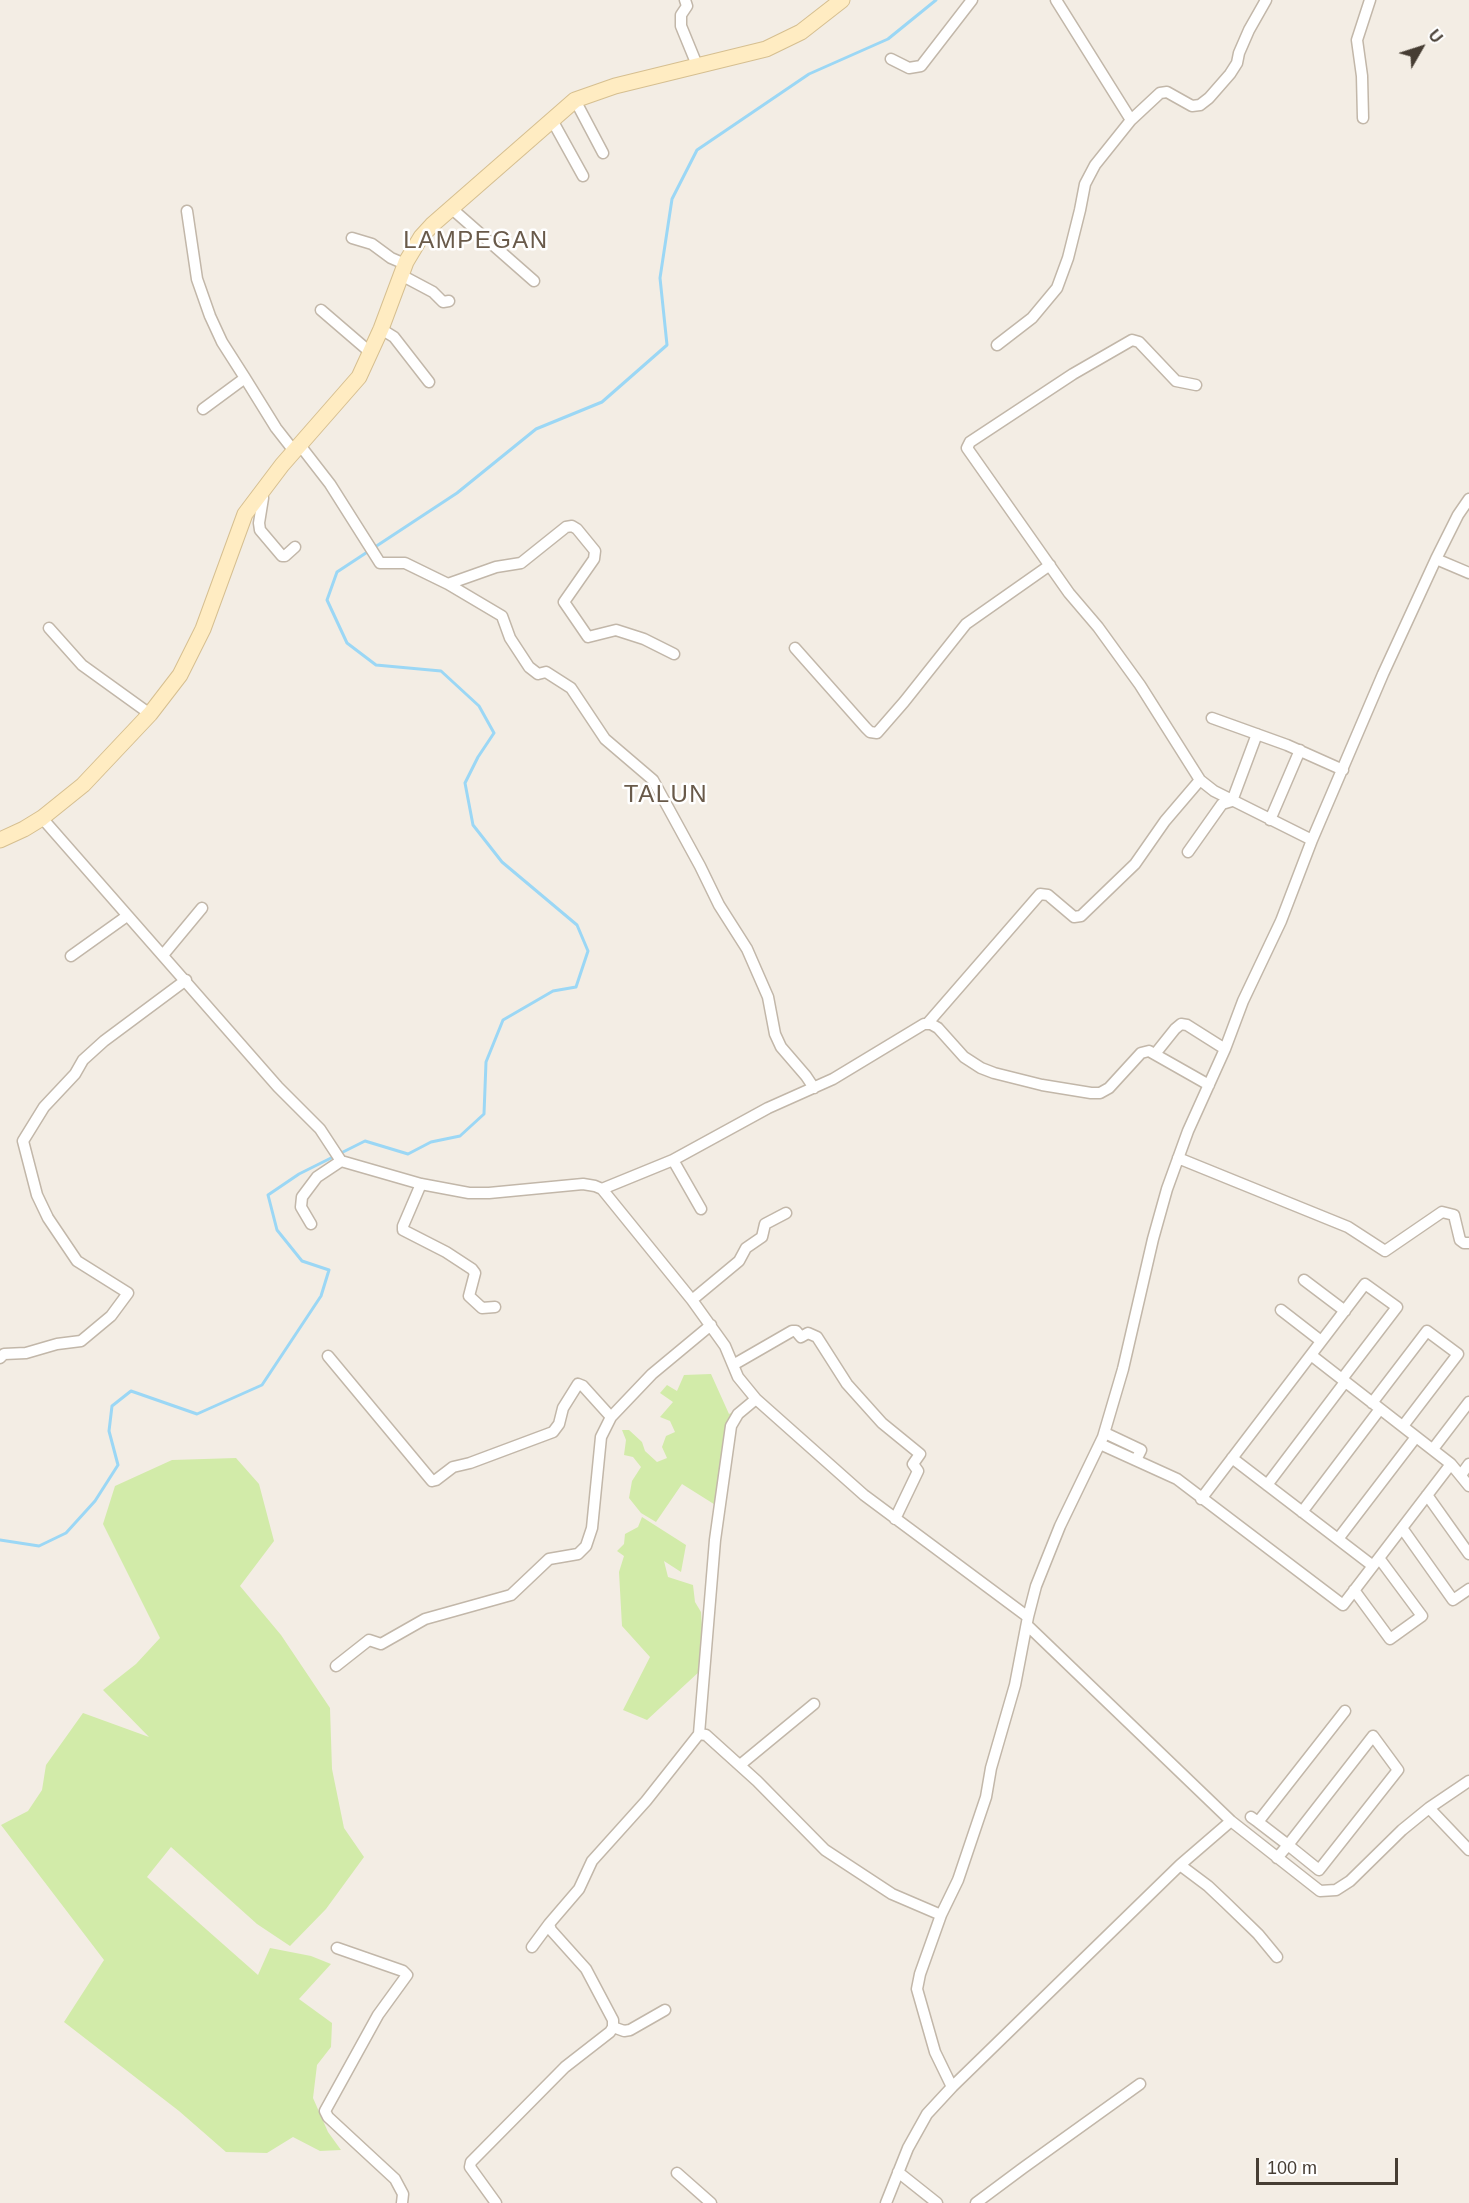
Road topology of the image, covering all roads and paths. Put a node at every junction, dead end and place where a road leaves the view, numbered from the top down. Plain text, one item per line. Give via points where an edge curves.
1 (685, 0) edge
2 (842, 0) edge
3 (972, 0) edge
4 (1056, 0) edge
5 (1266, 0) edge
6 (1370, 0) edge
7 (891, 59) dead end
8 (697, 65) junction
9 (575, 100) junction
10 (1362, 118) dead end
11 (552, 120) junction
12 (1131, 120) junction
13 (603, 153) dead end
14 (584, 176) dead end
15 (451, 208) junction
16 (187, 211) dead end
17 (352, 238) dead end
18 (403, 270) junction
19 (534, 281) dead end
20 (449, 301) dead end
21 (321, 310) dead end
22 (381, 329) junction
23 (997, 345) dead end
24 (371, 353) junction
25 (244, 378) junction
26 (429, 382) dead end
27 (1196, 385) dead end
28 (203, 409) dead end
29 (296, 448) junction
30 (260, 492) junction
31 (1469, 499) edge
32 (1469, 507) edge
33 (1458, 515) junction
34 (295, 547) dead end
35 (1436, 559) junction
36 (1050, 565) junction
37 (1469, 573) edge
38 (447, 584) junction
39 (49, 628) dead end
40 (795, 648) dead end
41 (674, 654) dead end
42 (150, 714) junction
43 (1212, 718) dead end
44 (1257, 734) junction
45 (1300, 750) junction
46 (1343, 770) junction
47 (1200, 780) junction
48 (1232, 801) junction
49 (42, 818) junction
50 (1270, 820) junction
51 (0, 840) edge
52 (1312, 840) junction
53 (1188, 852) dead end
54 (202, 908) dead end
55 (127, 916) junction
56 (163, 955) junction
57 (71, 956) dead end
58 (186, 980) junction
59 (927, 1024) junction
60 (1225, 1049) junction
61 (1155, 1054) junction
62 (1209, 1085) junction
63 (814, 1088) junction
64 (1178, 1158) junction
65 (340, 1160) junction
66 (673, 1160) junction
67 (421, 1184) junction
68 (602, 1189) junction
69 (701, 1209) dead end
70 (786, 1213) dead end
71 (310, 1224) dead end
72 (1469, 1242) edge
73 (1304, 1280) dead end
74 (693, 1300) junction
75 (495, 1307) dead end
76 (1281, 1310) dead end
77 (1345, 1311) junction
78 (711, 1326) junction
79 (1321, 1341) junction
80 (1311, 1355) junction
81 (328, 1356) dead end
82 (0, 1358) edge
83 (733, 1365) junction
84 (1343, 1381) junction
85 (756, 1400) junction
86 (1469, 1402) edge
87 (1376, 1406) junction
88 (612, 1417) junction
89 (1403, 1426) junction
90 (1105, 1433) junction
91 (1416, 1437) junction
92 (1100, 1444) junction
93 (1433, 1449) junction
94 (1232, 1458) junction
95 (1136, 1460) junction
96 (1451, 1464) junction
97 (1469, 1464) edge
98 (1461, 1475) junction
99 (1267, 1485) junction
100 (1469, 1486) edge
101 (1427, 1495) junction
102 (1201, 1499) junction
103 (1302, 1512) junction
104 (895, 1519) junction
105 (1402, 1528) junction
106 (1338, 1539) junction
107 (1469, 1554) edge
108 (1376, 1562) junction
109 (1469, 1589) edge
110 (1354, 1590) junction
111 (1027, 1621) junction
112 (336, 1666) dead end
113 (814, 1704) dead end
114 (1345, 1711) dead end
115 (699, 1734) junction
116 (740, 1765) junction
117 (1469, 1781) edge
118 (1429, 1808) junction
119 (1231, 1821) junction
120 (1288, 1845) junction
121 (1469, 1850) edge
122 (1277, 1858) junction
123 (1180, 1865) junction
124 (941, 1916) junction
125 (549, 1924) junction
126 (532, 1947) dead end
127 (337, 1948) dead end
128 (1277, 1957) dead end
129 (666, 2010) dead end
130 (613, 2027) junction
131 (1140, 2084) dead end
132 (952, 2087) junction
133 (898, 2172) junction
134 (678, 2173) dead end
135 (402, 2203) edge
136 (496, 2203) edge
137 (711, 2203) edge
138 (886, 2203) edge
139 (937, 2203) edge
140 (976, 2203) edge

1 - 8 street via 681,26
2 - 8 main road via 790,39
3 - 7 street via 921,66 909,68
4 - 12 street
5 - 12 street via 1237,63 1209,98 1192,106 1162,92
6 - 10 street via 1357,40
8 - 9 main road
9 - 11 main road
9 - 13 street
11 - 14 street
11 - 15 main road
12 - 23 street via 1087,178 1057,288 1032,318
15 - 18 main road via 421,237
15 - 19 street
16 - 25 street via 202,296 222,342
17 - 18 street via 372,244
18 - 20 street via 443,302
18 - 22 main road
21 - 24 street
22 - 24 main road
22 - 26 street via 394,337
24 - 29 main road via 354,384
25 - 28 street
25 - 29 street
27 - 36 street via 1176,381 1139,342 1132,340 969,443 969,452
29 - 30 main road
29 - 38 street via 330,484 380,563 405,563
30 - 34 street via 260,530 282,556
30 - 42 main road via 241,524 194,651
31 - 33 street
32 - 33 street
33 - 35 street
35 - 37 street
35 - 46 street
36 - 40 street via 966,624 874,733
36 - 47 street via 1140,685
38 - 41 street via 496,567 521,564 572,526 595,554 564,602 588,637 616,630
38 - 63 street via 502,616 510,638 529,667 538,674 546,672 571,688 605,739 653,780 747,949 768,997 781,1047
39 - 42 street via 82,665
42 - 49 main road via 82,785
43 - 44 street
44 - 45 street
44 - 48 street
45 - 46 street
45 - 50 street
46 - 52 street
47 - 48 street
47 - 59 street via 1135,864 1081,916 1074,917 1048,895 1040,894
48 - 50 street
48 - 53 street via 1222,804
49 - 51 main road
49 - 55 street
50 - 52 street
52 - 60 street
54 - 56 street
55 - 56 street
55 - 57 street
56 - 58 street
58 - 65 street via 278,1087 320,1129
58 - 82 street via 83,1060 44,1107 23,1141 37,1195 77,1261 128,1293 111,1316 81,1341 4,1354
59 - 61 street via 938,1028 964,1057 981,1068 1010,1078 1082,1092 1097,1093 1109,1088 1141,1053
59 - 63 street
60 - 61 street via 1181,1024
60 - 62 street
61 - 62 street
62 - 64 street
63 - 66 street via 768,1108
64 - 72 street via 1348,1227 1385,1251 1439,1212 1454,1217 1460,1240 1464,1244
64 - 90 street via 1153,1239
65 - 67 street
65 - 71 street via 317,1177 302,1197 301,1207
66 - 68 street
66 - 69 street
67 - 68 street via 480,1194 573,1185 595,1185
67 - 75 street via 403,1230 472,1269 469,1296 482,1308
68 - 74 street
70 - 74 street via 765,1224 762,1238 746,1248 739,1261
73 - 77 street
74 - 78 street
76 - 79 street
77 - 79 street
77 - 84 street via 1365,1284 1397,1308
78 - 83 street
78 - 88 street via 652,1374
79 - 80 street
80 - 84 street
80 - 94 street
81 - 88 street via 432,1481 453,1467 553,1432 578,1384
83 - 85 street
83 - 104 street via 792,1331 801,1337 808,1333 817,1337 847,1384 882,1423 920,1454 913,1464 918,1471
84 - 87 street
84 - 99 street
85 - 104 street
85 - 115 street via 734,1418 731,1426 716,1540
86 - 93 street
87 - 89 street
87 - 89 street via 1427,1331 1458,1354
87 - 103 street
88 - 112 street via 601,1437 592,1528 586,1546 578,1554 549,1559 507,1597 424,1619 381,1644 369,1640
89 - 91 street
90 - 92 street
90 - 95 street via 1141,1450
91 - 93 street
91 - 106 street
92 - 95 street
92 - 111 street via 1051,1547
93 - 96 street
94 - 99 street
94 - 102 street
95 - 102 street via 1177,1479
96 - 98 street
96 - 101 street
97 - 98 street
98 - 100 street
99 - 103 street
101 - 105 street
101 - 107 street
102 - 110 street via 1342,1605
103 - 106 street
104 - 111 street
105 - 108 street
105 - 109 street via 1454,1600
106 - 108 street
108 - 110 street
108 - 110 street via 1422,1616 1390,1639
111 - 119 street
111 - 124 street via 986,1797 958,1880
113 - 116 street
114 - 120 street via 1254,1820
115 - 116 street via 706,1735
115 - 125 street via 646,1801 597,1854 579,1889
116 - 124 street via 825,1850 892,1894
117 - 118 street
118 - 121 street
118 - 122 street via 1336,1890 1320,1891
119 - 122 street
119 - 123 street
120 - 120 street via 1319,1869 1398,1770 1373,1736
120 - 122 street
123 - 128 street via 1220,1897
123 - 132 street
124 - 132 street via 917,1989 935,2052
125 - 126 street
125 - 130 street via 586,1969
127 - 135 street via 407,1975 378,2015 325,2111 395,2179 403,2194
129 - 130 street via 630,2030
130 - 136 street via 565,2067 471,2162 470,2168
131 - 140 street
132 - 133 street via 927,2114
133 - 138 street
133 - 139 street
134 - 137 street

